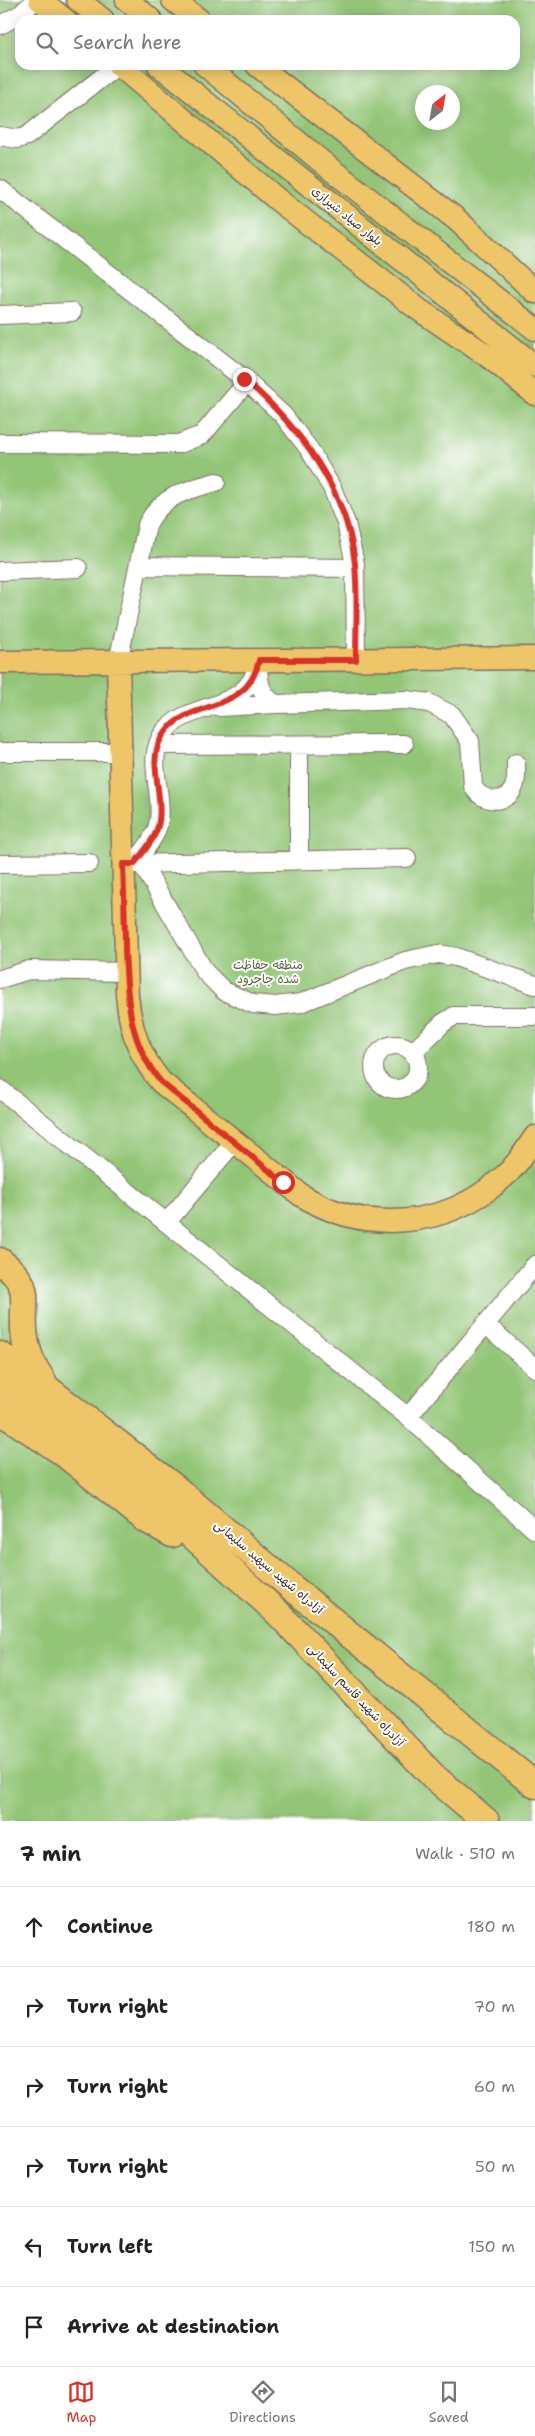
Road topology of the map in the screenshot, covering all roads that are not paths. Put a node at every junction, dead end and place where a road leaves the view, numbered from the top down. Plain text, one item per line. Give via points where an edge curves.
1 (35, 0) edge
2 (40, 0) edge
3 (78, 0) edge
4 (127, 0) edge
5 (173, 0) edge
6 (19, 15) edge
7 (59, 15) edge
8 (97, 15) edge
9 (145, 15) edge
10 (192, 15) edge
11 (15, 17) edge
12 (0, 25) edge
13 (112, 70) edge
14 (124, 70) edge
15 (165, 70) edge
16 (212, 70) edge
17 (263, 70) edge
18 (0, 136) edge
19 (328, 167) junction
20 (310, 187) junction
21 (0, 189) edge
22 (278, 200) junction
23 (535, 292) edge
24 (72, 312) dead end
25 (0, 315) edge
26 (535, 329) edge
27 (535, 366) edge
28 (247, 382) junction
29 (535, 394) edge
30 (0, 443) edge
31 (216, 482) dead end
32 (139, 566) junction
33 (78, 568) dead end
34 (355, 568) junction
35 (0, 571) edge
36 (535, 658) edge
37 (356, 660) junction
38 (0, 662) edge
39 (118, 662) junction
40 (259, 664) junction
41 (276, 704) junction
42 (212, 708) junction
43 (404, 744) dead end
44 (158, 745) junction
45 (299, 745) junction
46 (0, 752) edge
47 (121, 752) junction
48 (516, 763) dead end
49 (407, 858) dead end
50 (299, 860) junction
51 (89, 863) dead end
52 (0, 864) edge
53 (133, 864) junction
54 (126, 972) junction
55 (0, 980) edge
56 (535, 985) edge
57 (535, 1016) edge
58 (413, 1052) dead end
59 (0, 1089) edge
60 (234, 1142) junction
61 (533, 1144) edge
62 (167, 1222) junction
63 (0, 1262) edge
64 (535, 1264) edge
65 (485, 1324) junction
66 (0, 1355) edge
67 (535, 1368) edge
68 (0, 1382) edge
69 (49, 1390) junction
70 (0, 1411) edge
71 (408, 1417) junction
72 (535, 1530) edge
73 (203, 1545) junction
74 (278, 1613) joint
75 (535, 1785) edge
76 (486, 1821) edge

1 - 6 street
2 - 7 main road
3 - 8 main road
4 - 9 main road
5 - 10 main road
11 - 12 street
13 - 18 street via 27,136 18,139
14 - 22 main road
15 - 20 main road, بلوار صیاد شیرازی
16 - 19 main road
17 - 23 main road via 456,220
19 - 20 main road
19 - 26 main road
20 - 22 main road
20 - 27 main road, بلوار صیاد شیرازی
21 - 28 street
22 - 29 main road via 418,310 492,359
24 - 25 street
28 - 30 street via 202,435 179,444
28 - 34 street via 283,415 309,449 332,488 346,523
31 - 32 street via 182,492 162,504 147,525
32 - 34 street
32 - 39 street
33 - 35 street
34 - 37 street
36 - 37 main road
37 - 40 main road
38 - 39 main road
39 - 40 main road
39 - 47 main road
40 - 41 street via 260,688
40 - 42 street via 238,694
41 - 42 street
41 - 48 street via 407,700 429,703 446,710 470,741 473,786 476,793 487,800 501,799 512,793
42 - 44 street via 175,722 164,732
43 - 45 street
44 - 45 street
44 - 53 street via 155,770 159,821 149,845
45 - 50 street
46 - 47 street
47 - 53 main road
49 - 50 street
50 - 53 street
51 - 52 street
53 - 54 main road
53 - 56 street via 205,972 224,991 248,1003 275,1006 301,1003 405,961 438,954 456,957
54 - 55 street via 29,970
54 - 60 main road via 131,1026 153,1072
57 - 58 street via 454,1016
59 - 62 street
60 - 61 main road via 314,1203 357,1217 396,1222 434,1216 475,1198 502,1179
60 - 62 street
62 - 71 street
63 - 69 highway via 14,1273 24,1291 27,1351
64 - 65 street
65 - 67 street
65 - 71 street
66 - 69 highway, آزادراه شهید سپهبد سلیمانی
68 - 73 highway, آزادراه شهید سپهبد سلیمانی via 71,1432
69 - 75 highway, آزادراه شهید سپهبد سلیمانی via 174,1487 296,1591
70 - 73 highway via 62,1452 145,1519 180,1538
71 - 72 street
73 - 74 highway, آزادراه شهید سپهبد سلیمانی
74 - 76 highway, آزادراه شهید قاسم سلیمانی via 434,1777

